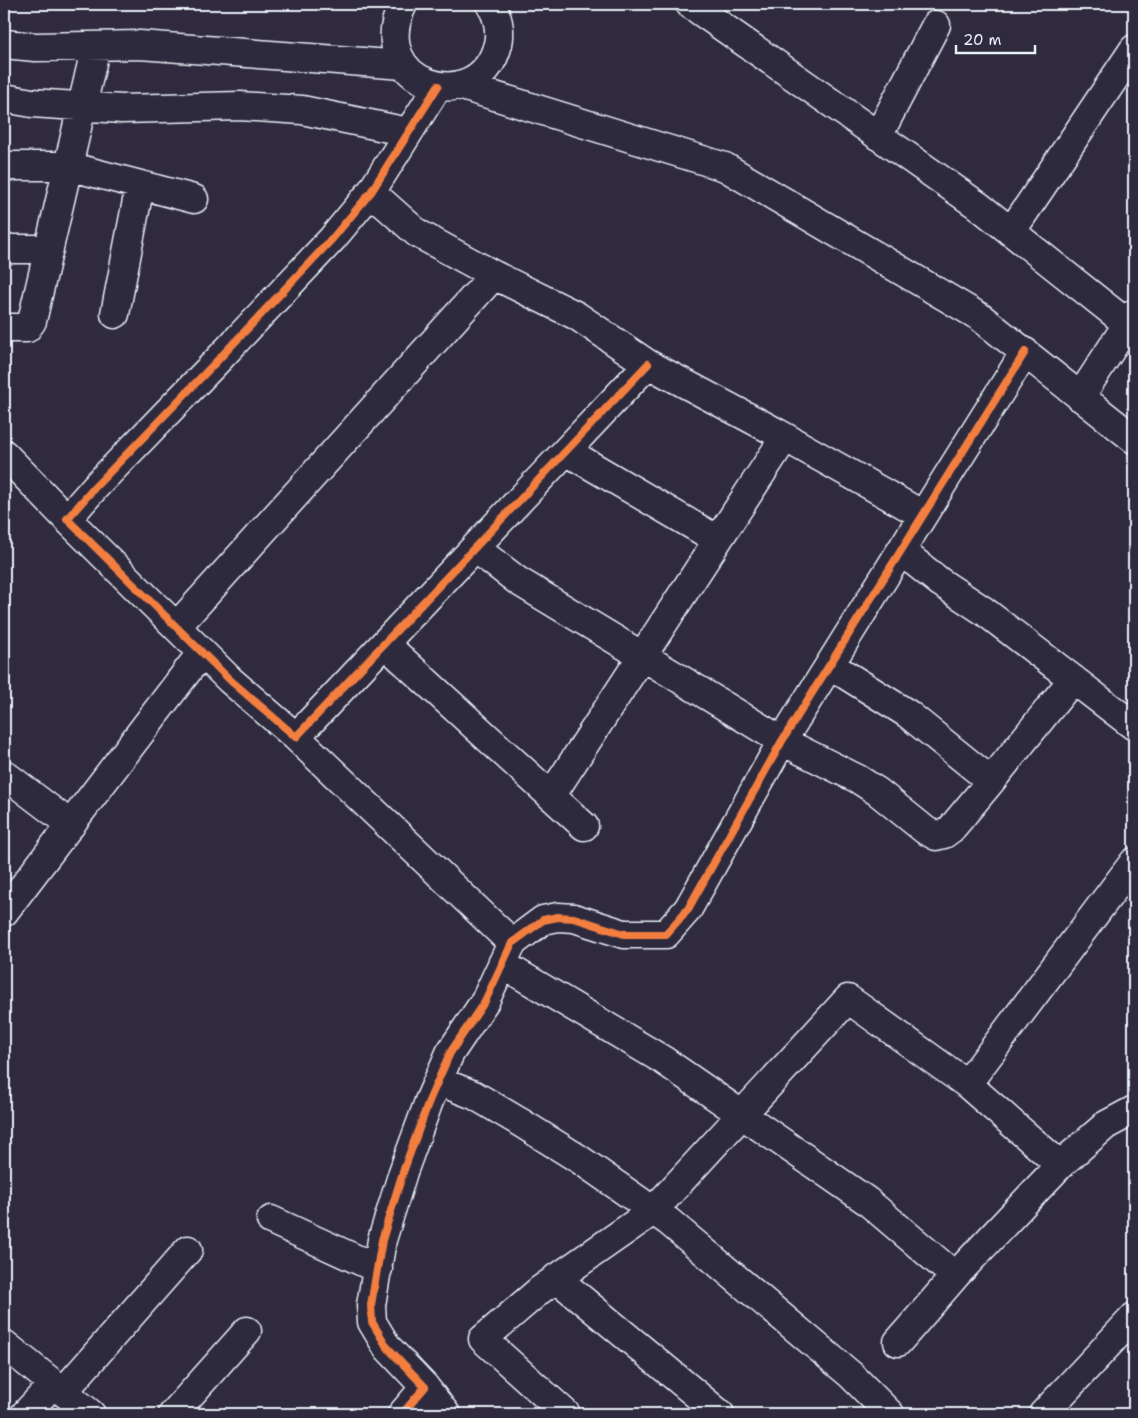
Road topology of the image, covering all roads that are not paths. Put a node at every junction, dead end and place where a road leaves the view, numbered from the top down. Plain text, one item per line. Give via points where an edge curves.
1 (403, 4) edge
2 (490, 4) edge
3 (690, 4) edge
4 (936, 25) dead end
5 (4, 44) edge
6 (96, 46) junction
7 (1134, 49) edge
8 (404, 65) junction
9 (448, 86) junction
10 (4, 98) edge
11 (82, 106) junction
12 (408, 132) junction
13 (878, 136) junction
14 (4, 166) edge
15 (68, 166) junction
16 (140, 185) junction
17 (371, 192) junction
18 (194, 199) dead end
19 (1011, 232) junction
20 (4, 249) edge
21 (49, 249) junction
22 (494, 275) junction
23 (115, 314) dead end
24 (1132, 323) edge
25 (4, 330) edge
26 (1025, 352) junction
27 (648, 364) junction
28 (1080, 397) junction
29 (785, 437) junction
30 (1134, 439) edge
31 (566, 451) junction
32 (4, 454) edge
33 (923, 515) junction
34 (67, 519) junction
35 (718, 540) junction
36 (475, 548) junction
37 (901, 551) junction
38 (176, 626) junction
39 (385, 644) junction
40 (202, 652) junction
41 (642, 656) junction
42 (830, 665) junction
43 (1073, 679) junction
44 (1134, 726) edge
45 (296, 738) junction
46 (782, 740) junction
47 (4, 774) edge
48 (991, 781) junction
49 (551, 796) junction
50 (71, 825) junction
51 (584, 826) dead end
52 (1134, 862) edge
53 (4, 912) edge
54 (507, 954) junction
55 (438, 1081) junction
56 (967, 1084) junction
57 (1134, 1110) edge
58 (742, 1115) junction
59 (1060, 1165) junction
60 (653, 1211) junction
61 (271, 1220) dead end
62 (188, 1250) dead end
63 (378, 1269) junction
64 (955, 1276) junction
65 (556, 1278) junction
66 (1134, 1317) edge
67 (247, 1331) dead end
68 (898, 1342) dead end
69 (4, 1344) edge
70 (425, 1387) junction
71 (58, 1388) junction
72 (1050, 1412) edge
73 (26, 1414) edge
74 (91, 1414) edge
75 (174, 1414) edge
76 (402, 1414) edge
77 (446, 1414) edge
78 (566, 1414) edge
79 (720, 1414) edge
80 (890, 1414) edge

1 - 8 street via 396,17 393,34 396,50
2 - 9 street via 498,22 500,38 496,54 474,79
3 - 13 street
4 - 13 street
5 - 6 street
6 - 8 street via 140,45
6 - 11 street
7 - 19 street
8 - 9 street via 419,78
9 - 12 street
9 - 26 street via 725,167 980,317
10 - 11 street
11 - 12 street via 122,110 240,106 302,110
11 - 15 street
12 - 17 street
13 - 19 street
14 - 15 street
15 - 16 street
15 - 21 street
16 - 18 street
16 - 23 street
17 - 22 street via 417,233
17 - 34 street via 332,239
19 - 24 street
20 - 21 street
21 - 25 street via 32,321 27,328
22 - 27 street via 577,316
22 - 38 street
24 - 28 street
26 - 28 street
26 - 33 street
27 - 29 street
27 - 31 street
28 - 30 street
29 - 33 street
29 - 35 street
31 - 35 street
31 - 36 street
32 - 34 street
33 - 37 street
34 - 38 street
35 - 41 street
36 - 39 street
36 - 41 street via 518,581
37 - 42 street
37 - 43 street
38 - 40 street
39 - 45 street
39 - 49 street
40 - 45 street
40 - 50 street
41 - 46 street
41 - 49 street
42 - 46 street
42 - 48 street via 908,714
43 - 44 street
43 - 48 street
45 - 54 street
46 - 48 street via 858,779 936,836 951,829
46 - 54 street via 688,909 666,934 624,934 574,918 558,917 543,920
47 - 50 street
49 - 51 street
50 - 53 street
52 - 56 street
54 - 55 street via 485,1000 450,1053
54 - 58 street
55 - 60 street via 474,1096 518,1121
55 - 63 street via 403,1172 382,1240
56 - 58 street via 848,999
56 - 59 street
57 - 59 street via 1106,1125
58 - 60 street
58 - 64 street via 867,1201
59 - 64 street
60 - 65 street
60 - 80 street via 851,1375
61 - 63 street
62 - 71 street
63 - 70 street via 371,1305 372,1322 387,1347
64 - 68 street
65 - 78 street via 483,1338
65 - 79 street
66 - 72 street
67 - 75 street
69 - 71 street
70 - 76 street
70 - 77 street
71 - 73 street
71 - 74 street

